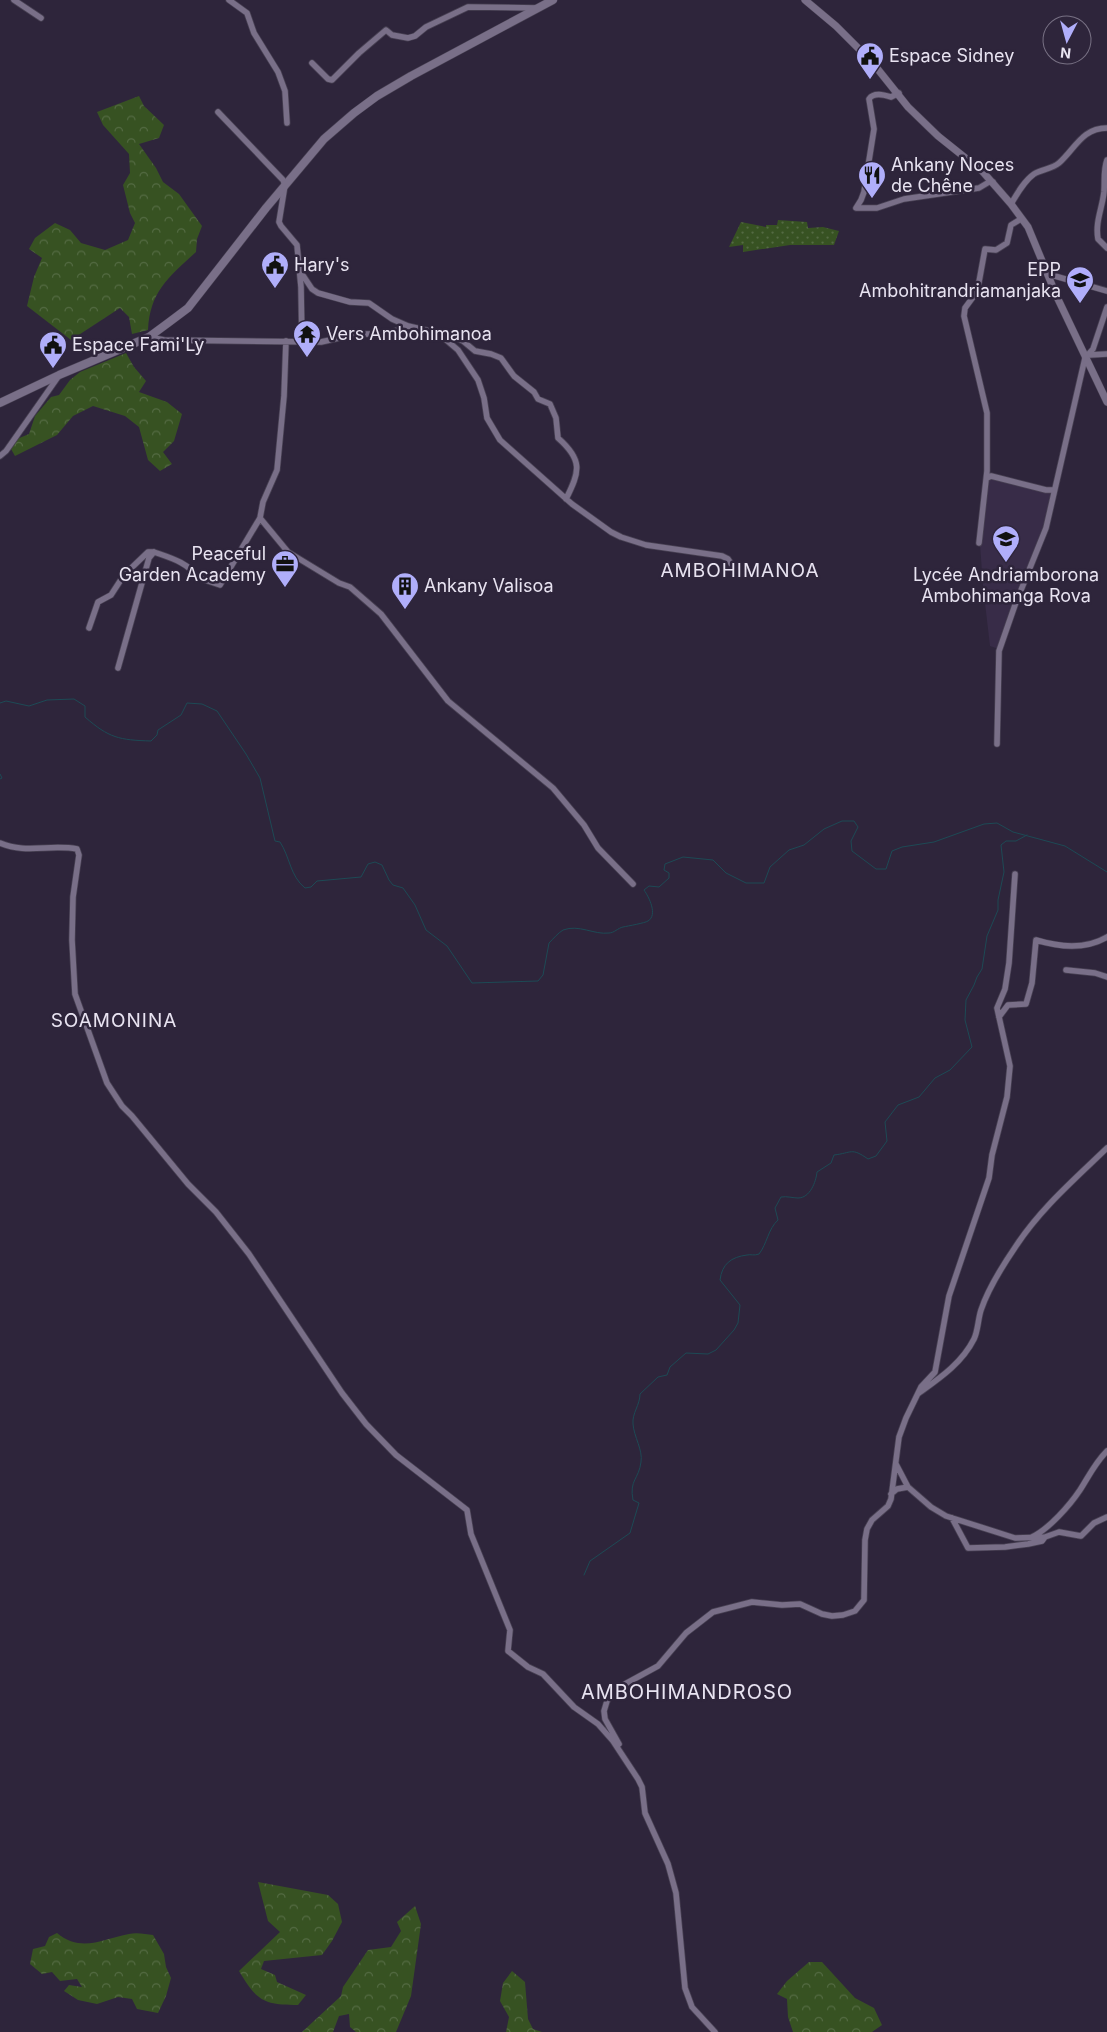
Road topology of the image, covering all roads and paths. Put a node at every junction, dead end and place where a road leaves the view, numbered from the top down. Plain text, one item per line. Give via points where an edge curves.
1 (14, 0) edge
2 (229, 0) edge
3 (553, 0) edge
4 (805, 0) edge
5 (537, 8) junction
6 (41, 18) dead end
7 (312, 63) dead end
8 (899, 93) junction
9 (218, 112) dead end
10 (287, 123) dead end
11 (1107, 128) edge
12 (1107, 160) edge
13 (993, 182) junction
14 (285, 185) junction
15 (1011, 204) junction
16 (1021, 218) junction
17 (1107, 248) edge
18 (299, 270) junction
19 (1048, 274) junction
20 (1107, 290) edge
21 (1107, 307) edge
22 (408, 326) junction
23 (444, 333) dead end
24 (149, 337) junction
25 (286, 342) junction
26 (302, 343) junction
27 (1107, 354) edge
28 (1087, 356) junction
29 (59, 375) junction
30 (1107, 402) edge
31 (0, 404) edge
32 (0, 456) edge
33 (987, 478) junction
34 (1054, 490) junction
35 (566, 499) junction
36 (260, 518) junction
37 (979, 543) dead end
38 (154, 552) junction
39 (734, 568) dead end
40 (89, 628) dead end
41 (118, 668) dead end
42 (997, 744) dead end
43 (0, 843) edge
44 (1015, 874) dead end
45 (634, 884) dead end
46 (1107, 937) edge
47 (1066, 970) dead end
48 (1107, 977) edge
49 (999, 1017) junction
50 (1107, 1148) edge
51 (918, 1394) junction
52 (1107, 1451) edge
53 (896, 1464) junction
54 (908, 1487) junction
55 (891, 1494) junction
56 (1107, 1517) edge
57 (952, 1518) junction
58 (1045, 1537) junction
59 (1030, 1538) junction
60 (618, 1751) junction
61 (715, 2032) edge

1 - 6 street
2 - 10 street via 247,13 254,33 278,72 285,91
3 - 5 main road
4 - 8 street via 836,26
5 - 7 street via 468,7 408,38 392,35 386,30 332,80
5 - 14 main road via 376,96 324,139
8 - 13 street via 908,107 931,129
8 - 13 street via 891,98 870,96 874,129 864,192 856,208 877,208 904,199 979,188
9 - 14 street
11 - 15 street via 1086,134 1058,165 1034,174
12 - 17 street via 1104,193 1096,224 1098,239
13 - 15 street
14 - 18 street via 280,222 297,245
14 - 24 main road via 188,308
15 - 16 street
16 - 19 street
16 - 33 street via 1011,225 1007,243 996,250 985,249 976,293 965,308 964,316 987,412
18 - 22 street via 318,293 350,302 368,303
18 - 26 street
19 - 20 street
19 - 28 street
21 - 28 street via 1093,349
22 - 26 street via 387,334 357,334 338,340
22 - 35 street via 438,333 458,350 478,380 487,418 500,440
23 - 35 street via 463,341 475,351 501,358 514,376 538,398 550,404 556,418 558,438 571,450 577,464
24 - 25 street
24 - 29 main road
25 - 26 street
25 - 36 street via 277,470 263,502
27 - 28 street
28 - 30 street
28 - 34 street
29 - 31 main road
29 - 32 street
33 - 34 street via 991,476
33 - 37 street
34 - 42 street via 1046,528 999,651
35 - 39 street via 621,537 722,556
36 - 38 street via 220,585 196,578 189,567
36 - 45 street via 288,552 354,590 381,614 448,701 553,788 584,824 598,848
38 - 40 street via 148,552 139,560 111,595 98,602
38 - 41 street
43 - 60 street via 24,849 73,848 80,852 73,897 74,988 107,1083 122,1106 249,1254 366,1424 396,1455 467,1510 471,1534 510,1630 509,1653 543,1674 574,1707 598,1724
44 - 49 street via 1009,963 1005,989 997,1008
46 - 49 street via 1093,943 1058,947 1036,940 1032,982 1026,1004 1008,1005
47 - 48 street
49 - 51 street via 1010,1066 1007,1097 989,1178 949,1296 934,1372
50 - 51 street via 1066,1186 1028,1230 985,1299 970,1344 953,1367
51 - 53 street via 899,1437
52 - 59 street via 1059,1515
53 - 54 street
53 - 55 street
54 - 55 street via 896,1489
54 - 57 street via 931,1507
55 - 60 street via 888,1506 867,1529 864,1540 864,1600 855,1611 832,1616 800,1604 752,1602 713,1612 686,1633 658,1666 625,1684 607,1701 605,1719 619,1744
56 - 58 street via 1094,1523 1081,1536 1059,1532
57 - 58 street via 968,1548 1028,1544 1042,1541
57 - 59 street via 1015,1538
58 - 59 street
60 - 61 street via 642,1787 645,1812 670,1872 679,1916 685,1988 692,2007

